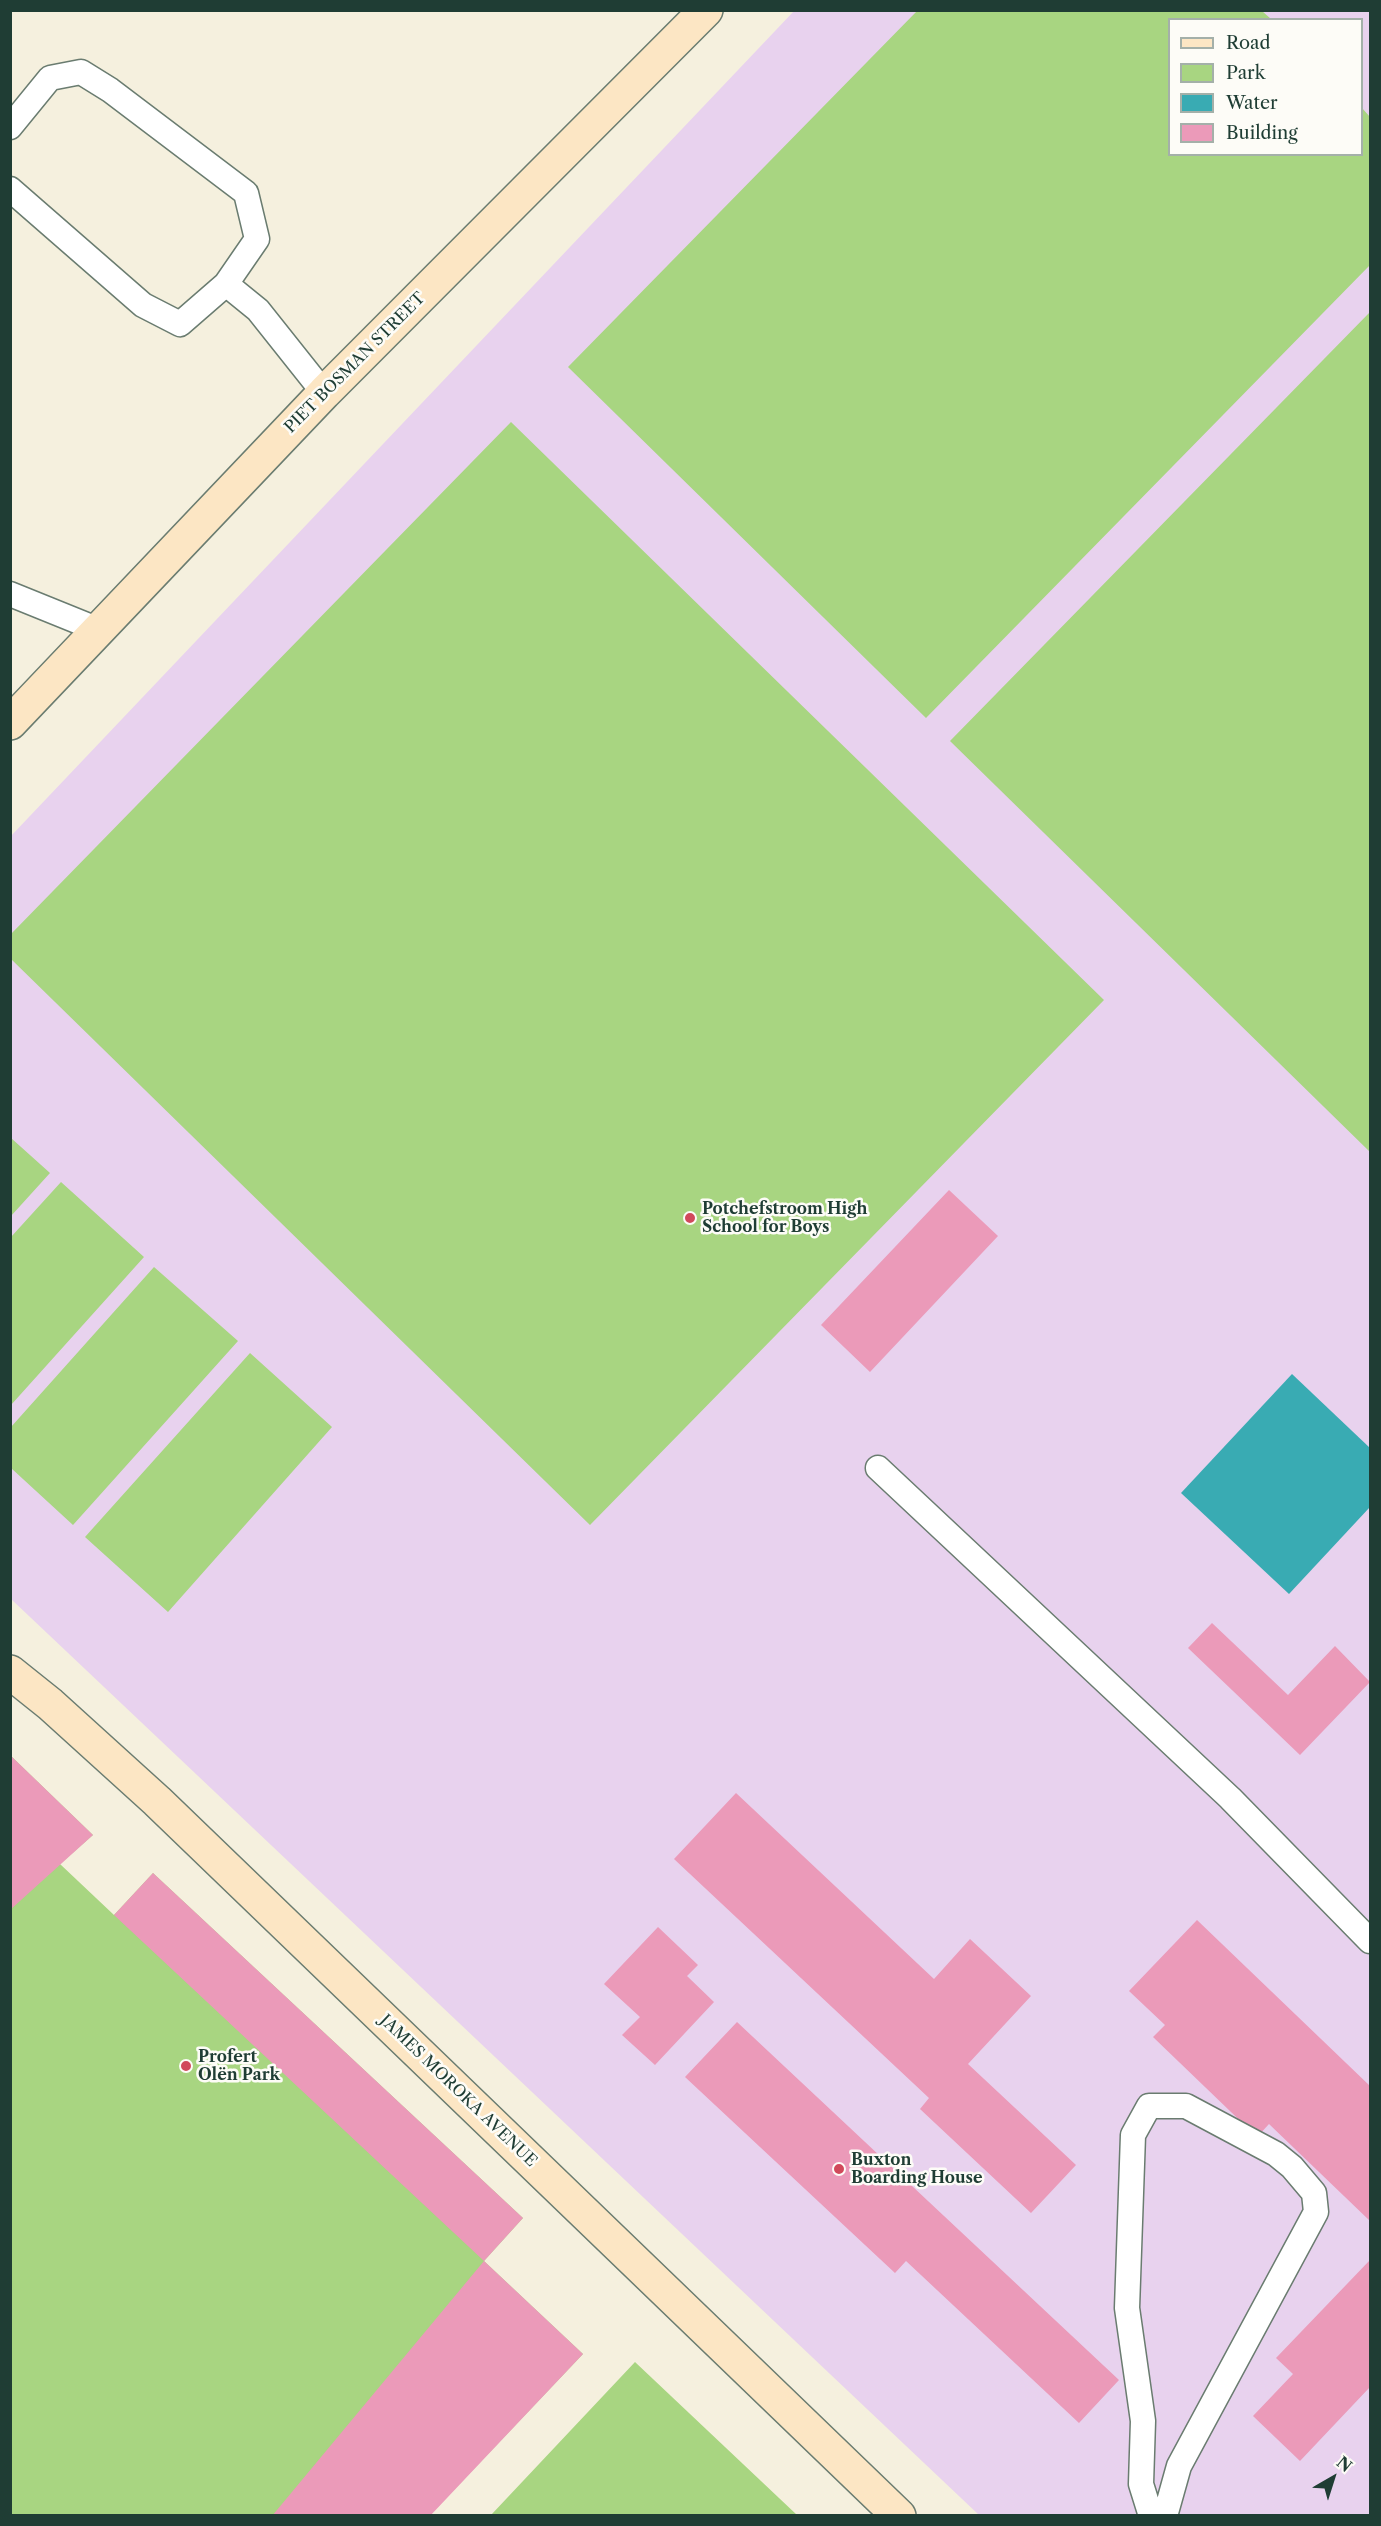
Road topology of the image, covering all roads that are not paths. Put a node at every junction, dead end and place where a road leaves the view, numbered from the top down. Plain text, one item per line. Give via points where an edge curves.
1 (706, 10) edge
2 (10, 127) edge
3 (10, 189) edge
4 (226, 284) junction
5 (324, 393) junction
6 (10, 594) edge
7 (99, 630) junction
8 (10, 723) edge
9 (878, 1468) dead end
10 (10, 1672) edge
11 (1371, 1941) edge
12 (899, 2516) edge
13 (1151, 2516) edge
14 (1165, 2516) edge

1 - 5 street, PIET BOSMAN STREET
2 - 4 lane via 50,78 81,72 110,90 246,193 257,239
3 - 4 lane via 143,305 180,324
4 - 5 lane via 258,310
5 - 7 street, PIET BOSMAN STREET
6 - 7 lane
7 - 8 street, PIET BOSMAN STREET
9 - 11 lane via 1230,1798
10 - 12 street, JAMES MOROKA AVENUE via 165,1810
13 - 14 lane via 1141,2484 1143,2421 1127,2308 1133,2134 1149,2106 1186,2106 1284,2161 1314,2193 1316,2212 1179,2466

